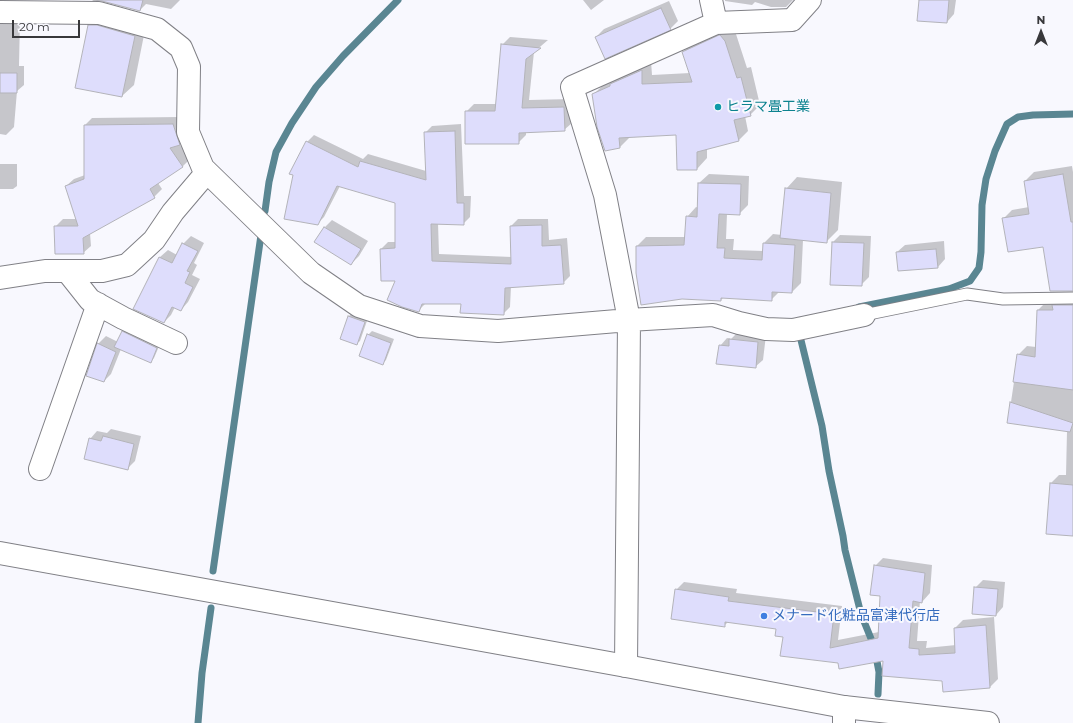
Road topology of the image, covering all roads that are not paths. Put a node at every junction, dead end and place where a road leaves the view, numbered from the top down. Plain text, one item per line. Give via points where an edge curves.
1 (711, 0) edge
2 (810, 0) edge
3 (0, 12) edge
4 (716, 23) junction
5 (207, 172) junction
6 (67, 271) junction
7 (0, 278) edge
8 (1073, 298) edge
9 (98, 304) junction
10 (864, 315) joint
11 (629, 320) junction
12 (176, 343) dead end
13 (40, 469) dead end
14 (0, 553) edge
15 (626, 666) junction
16 (844, 715) edge
17 (988, 723) edge

1 - 4 street
2 - 4 street via 792,20
3 - 5 street via 99,13 157,29 181,48 189,67 188,132
4 - 11 street via 572,87 605,195
5 - 6 street via 173,212 154,240 127,265 102,271
5 - 11 street via 311,273 358,306 420,326 498,331
6 - 7 street via 45,271
6 - 9 street via 90,300
8 - 10 lane via 1003,300 967,294
9 - 12 street
9 - 13 street
10 - 11 street via 803,328 766,329 713,315
11 - 15 street
14 - 15 street
15 - 16 street
16 - 17 street

